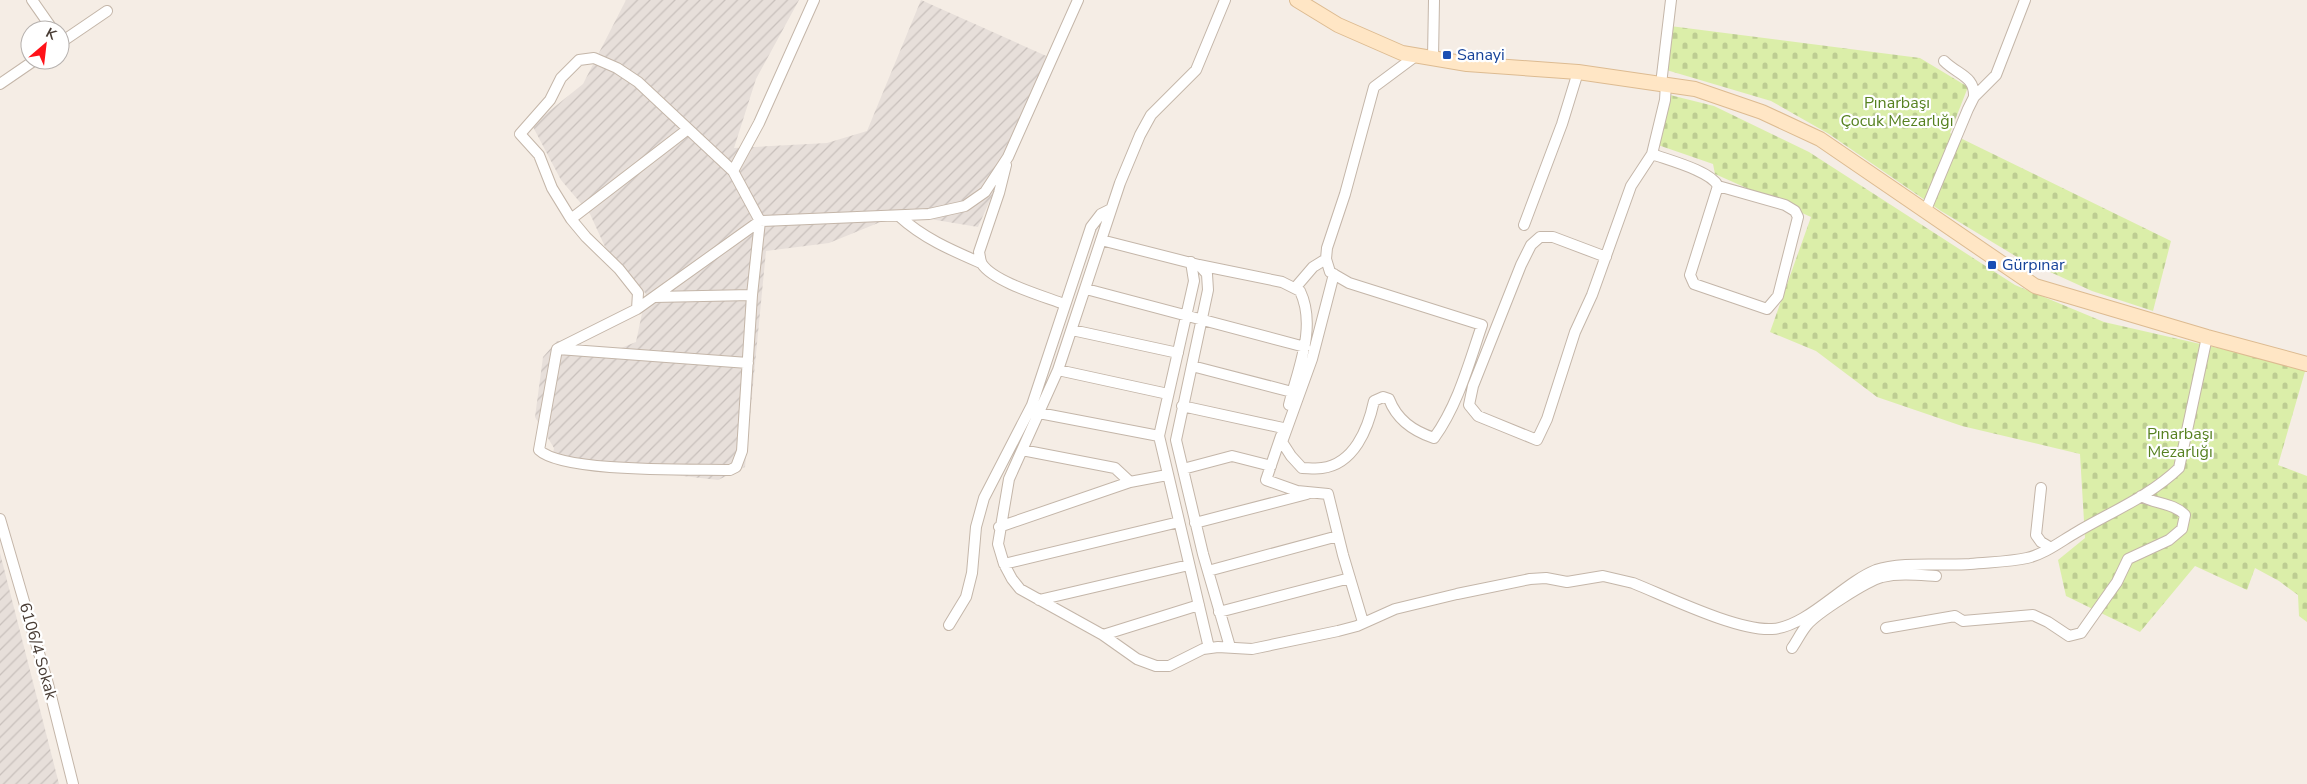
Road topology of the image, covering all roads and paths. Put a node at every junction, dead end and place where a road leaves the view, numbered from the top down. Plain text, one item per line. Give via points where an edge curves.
1 (32, 0) edge
2 (814, 0) edge
3 (1078, 0) edge
4 (1225, 0) edge
5 (1296, 0) edge
6 (1434, 0) edge
7 (1671, 0) edge
8 (2025, 0) edge
9 (107, 11) dead end
10 (46, 20) edge
11 (70, 35) edge
12 (1417, 55) junction
13 (1434, 58) junction
14 (1944, 61) dead end
15 (20, 70) edge
16 (1578, 72) junction
17 (0, 84) edge
18 (1664, 84) junction
19 (1974, 96) junction
20 (688, 129) junction
21 (1652, 154) junction
22 (1008, 157) junction
23 (734, 172) junction
24 (1718, 186) junction
25 (1112, 209) junction
26 (1925, 212) junction
27 (899, 216) junction
28 (572, 219) junction
29 (760, 221) junction
30 (1524, 226) dead end
31 (1101, 240) junction
32 (1606, 257) junction
33 (1326, 259) junction
34 (981, 263) junction
35 (1195, 263) junction
36 (1334, 274) junction
37 (1295, 288) junction
38 (1086, 289) junction
39 (752, 295) junction
40 (654, 297) junction
41 (1064, 304) junction
42 (637, 309) junction
43 (1187, 315) junction
44 (1202, 319) junction
45 (1072, 330) junction
46 (2207, 337) junction
47 (1305, 347) junction
48 (557, 349) junction
49 (1178, 352) junction
50 (748, 363) junction
51 (2307, 364) edge
52 (1192, 366) junction
53 (1058, 370) junction
54 (1292, 392) junction
55 (1168, 394) junction
56 (1182, 406) junction
57 (1039, 413) junction
58 (1283, 428) junction
59 (1159, 436) junction
60 (1022, 450) junction
61 (1271, 466) junction
62 (1182, 469) junction
63 (1167, 476) junction
64 (1130, 482) junction
65 (2041, 488) dead end
66 (1313, 492) junction
67 (2141, 496) junction
68 (0, 519) edge
69 (1179, 522) junction
70 (1195, 523) junction
71 (999, 528) junction
72 (1338, 536) junction
73 (2051, 548) junction
74 (1004, 564) junction
75 (1189, 564) junction
76 (1208, 571) junction
77 (1936, 576) dead end
78 (1350, 578) junction
79 (1039, 600) junction
80 (1199, 605) junction
81 (1219, 612) junction
82 (1364, 622) junction
83 (949, 625) dead end
84 (1886, 628) dead end
85 (1103, 635) junction
86 (1230, 647) junction
87 (1209, 648) junction
88 (1792, 648) dead end
89 (72, 784) edge

1 - 10 street
2 - 23 street
3 - 22 street
4 - 25 street via 1196,70 1151,115 1140,135
5 - 12 main road via 1338,25 1402,53
6 - 13 street
7 - 18 street
8 - 19 street via 1996,75
9 - 11 street
12 - 13 main road
12 - 33 street via 1374,87
13 - 16 main road via 1467,64
14 - 19 street via 1955,72 1971,80 1975,86
15 - 17 street
16 - 18 main road
16 - 30 street
18 - 21 street via 1665,100
18 - 26 main road via 1704,92 1762,112 1820,138
19 - 26 street
20 - 23 street
20 - 28 street
20 - 28 street via 638,82 618,68 594,58 579,60 561,78 550,100 520,134 539,155 552,188
21 - 24 street via 1692,168 1716,181
21 - 32 street via 1631,186
22 - 27 street via 984,192 965,206
22 - 34 street via 979,252
23 - 29 street
24 - 24 street via 1690,275 1694,284 1767,309 1778,296 1798,217 1785,205
25 - 31 street
25 - 41 street via 1101,214 1091,227
26 - 46 main road via 2035,286
27 - 29 street
27 - 34 street via 917,232
28 - 42 street via 638,293
29 - 39 street
29 - 40 street
31 - 35 street
31 - 38 street
32 - 32 street via 1575,332 1547,420 1537,440 1478,416 1469,405 1473,386 1531,245 1540,237 1553,237
33 - 36 street via 1330,272
33 - 37 street via 1313,267
34 - 41 street via 1011,284
35 - 37 street via 1282,282
35 - 43 street
35 - 44 street via 1207,274 1208,290
36 - 36 street via 1349,283 1482,325 1466,374 1443,426 1434,438 1419,433 1394,413 1389,399 1383,397 1374,401 1370,419 1357,446 1340,462 1322,468 1302,468 1282,442 1312,359
37 - 47 street via 1300,290 1306,302
38 - 43 street
38 - 45 street
39 - 40 street
39 - 50 street
40 - 42 street
41 - 83 street via 1047,366 1032,405 984,498 976,527 966,597
42 - 48 street
43 - 44 street
43 - 49 street
44 - 47 street
44 - 52 street
45 - 49 street
45 - 53 street
46 - 51 main road
46 - 67 street via 2179,468
47 - 54 street
48 - 50 street
48 - 50 street via 539,450 546,456 586,466 730,470 736,467 742,451
49 - 55 street
52 - 54 street
52 - 56 street
53 - 55 street
53 - 57 street
54 - 58 street
55 - 59 street
56 - 58 street
56 - 62 street via 1176,440
57 - 59 street
57 - 60 street
58 - 61 street
59 - 63 street
60 - 64 street via 1115,468
60 - 71 street via 1009,479
61 - 62 street via 1232,456
61 - 66 street via 1266,480
62 - 70 street
63 - 64 street
63 - 69 street
64 - 71 street
65 - 73 street via 2036,535
66 - 70 street
66 - 72 street via 1328,494
67 - 73 street
67 - 84 street via 2178,508 2185,515 2182,529 2169,540 2128,560 2081,633 2069,636 2033,616 1964,621 1955,616
68 - 89 street, 6106/4 Sokak via 48,684
69 - 74 street
69 - 75 street
70 - 76 street
71 - 74 street via 998,544
72 - 76 street
72 - 78 street
73 - 82 street via 2027,558 1970,564 1893,566 1878,570 1798,620 1773,629 1744,627 1633,583 1603,576 1566,582 1530,579 1395,610
74 - 79 street via 1020,589
75 - 79 street
75 - 80 street
76 - 81 street
77 - 88 street via 1905,574 1870,583 1807,625
78 - 81 street
78 - 82 street
79 - 85 street
80 - 85 street
80 - 87 street
81 - 86 street
82 - 86 street via 1252,649
85 - 87 street via 1138,659 1156,666 1168,666
86 - 87 street

